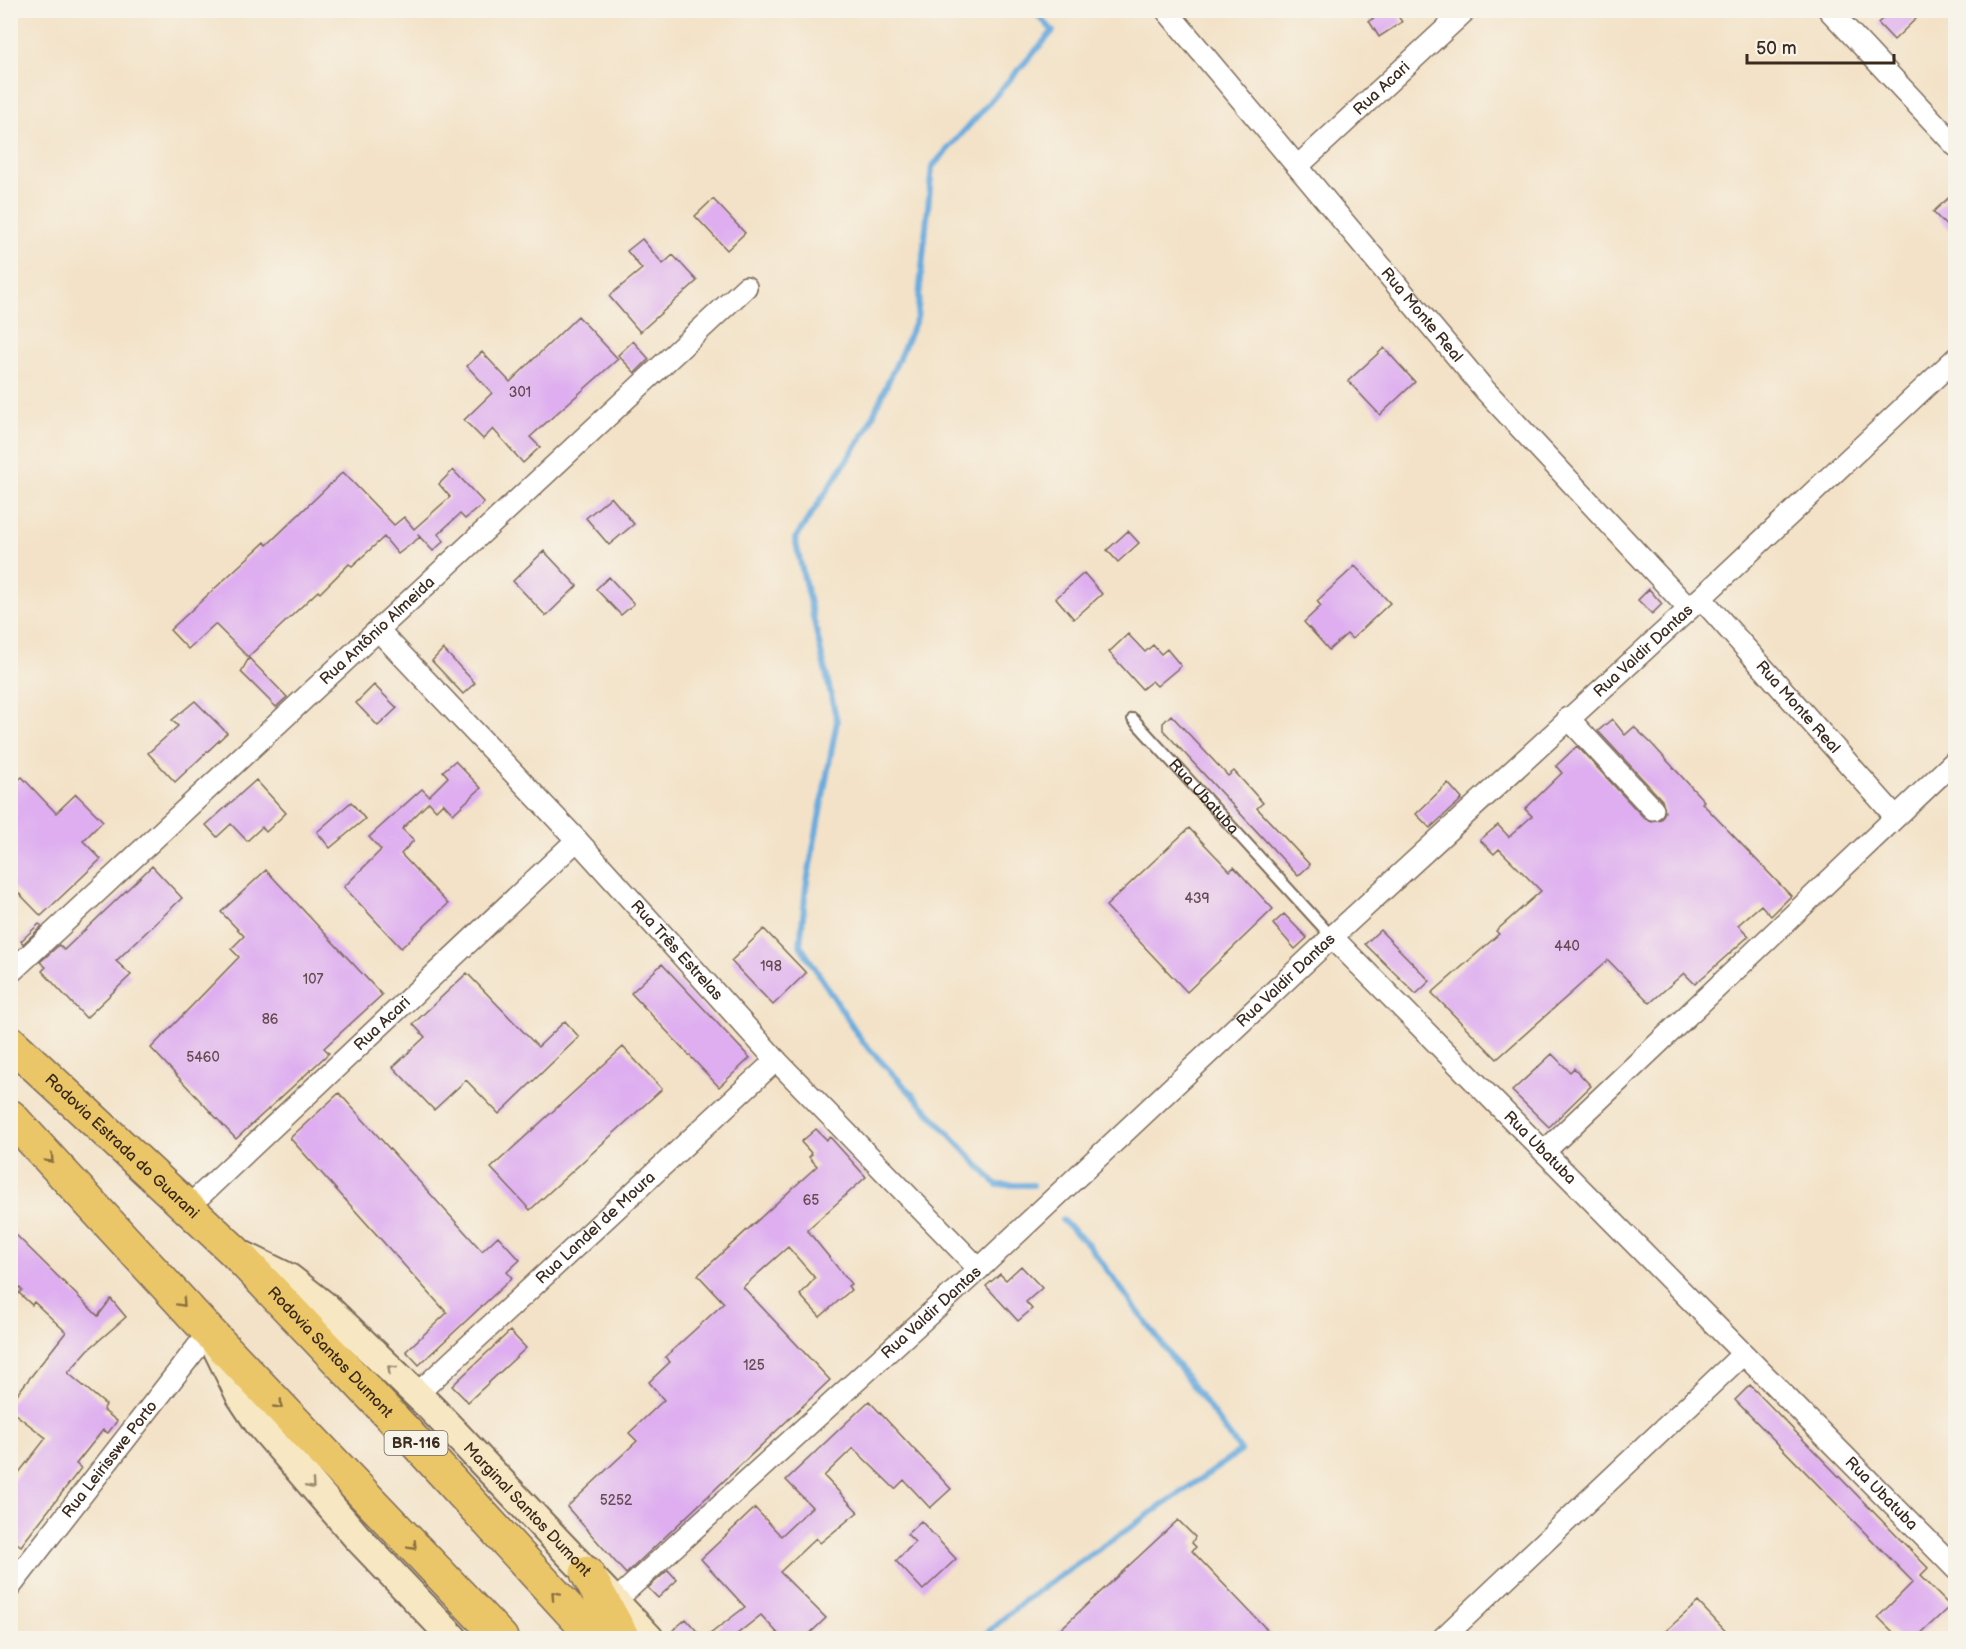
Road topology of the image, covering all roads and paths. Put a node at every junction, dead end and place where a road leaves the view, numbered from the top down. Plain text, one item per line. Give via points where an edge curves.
1 (1166, 10) edge
2 (1466, 10) edge
3 (1829, 10) edge
4 (1956, 146) edge
5 (1298, 166) junction
6 (746, 287) dead end
7 (1956, 358) edge
8 (1695, 604) junction
9 (378, 630) junction
10 (1568, 718) junction
11 (1133, 719) dead end
12 (1956, 760) edge
13 (1653, 808) dead end
14 (1895, 816) junction
15 (577, 840) junction
16 (1332, 937) junction
17 (11, 972) edge
18 (10, 1042) edge
19 (776, 1060) junction
20 (10, 1116) edge
21 (1544, 1152) junction
22 (188, 1207) junction
23 (234, 1251) junction
24 (979, 1269) junction
25 (209, 1332) junction
26 (1743, 1354) junction
27 (417, 1394) junction
28 (1956, 1569) edge
29 (587, 1573) junction
30 (10, 1587) edge
31 (615, 1601) junction
32 (453, 1638) edge
33 (501, 1638) edge
34 (595, 1638) edge
35 (623, 1638) edge
36 (649, 1638) edge
37 (1443, 1638) edge

1 - 5 street, Rua Monte Real
2 - 5 street, Rua Acari
3 - 4 street
5 - 8 street, Rua Monte Real via 1484,389
6 - 9 street, Rua Antônio Almeida
7 - 8 street, Rua Valdir Dantas
8 - 10 street, Rua Valdir Dantas
8 - 14 street, Rua Monte Real
9 - 15 street, Rua Três Estrelas
9 - 17 street, Rua Antônio Almeida
10 - 13 street
10 - 16 street, Rua Valdir Dantas
11 - 16 lane, Rua Ubatuba
12 - 14 street
14 - 21 street
15 - 19 street, Rua Três Estrelas
15 - 22 street, Rua Acari
16 - 21 street, Rua Ubatuba
16 - 24 street, Rua Valdir Dantas
18 - 22 highway, Rodovia Estrada do Guarani / BR-116
19 - 24 street, Rua Três Estrelas
19 - 27 street, Rua Landel de Moura
20 -> 25 highway
21 - 26 street, Rua Ubatuba
22 - 23 highway, Rodovia Estrada do Guarani / BR-116
27 -> 23 main road, Marginal Santos Dumont / BR-116 via 310,1293
34 -> 23 highway, Rodovia Santos Dumont / BR-116
24 - 31 street, Rua Valdir Dantas
25 - 30 street, Rua Leirisswe Porto
25 -> 32 main road via 258,1422 357,1537
25 -> 33 highway
26 - 28 street, Rua Ubatuba
26 - 37 street
27 - 29 main road, Marginal Santos Dumont / BR-116
29 - 31 main road, Marginal Santos Dumont / BR-116
29 - 35 highway
31 - 36 main road, Marginal Santos Dumont / BR-116

